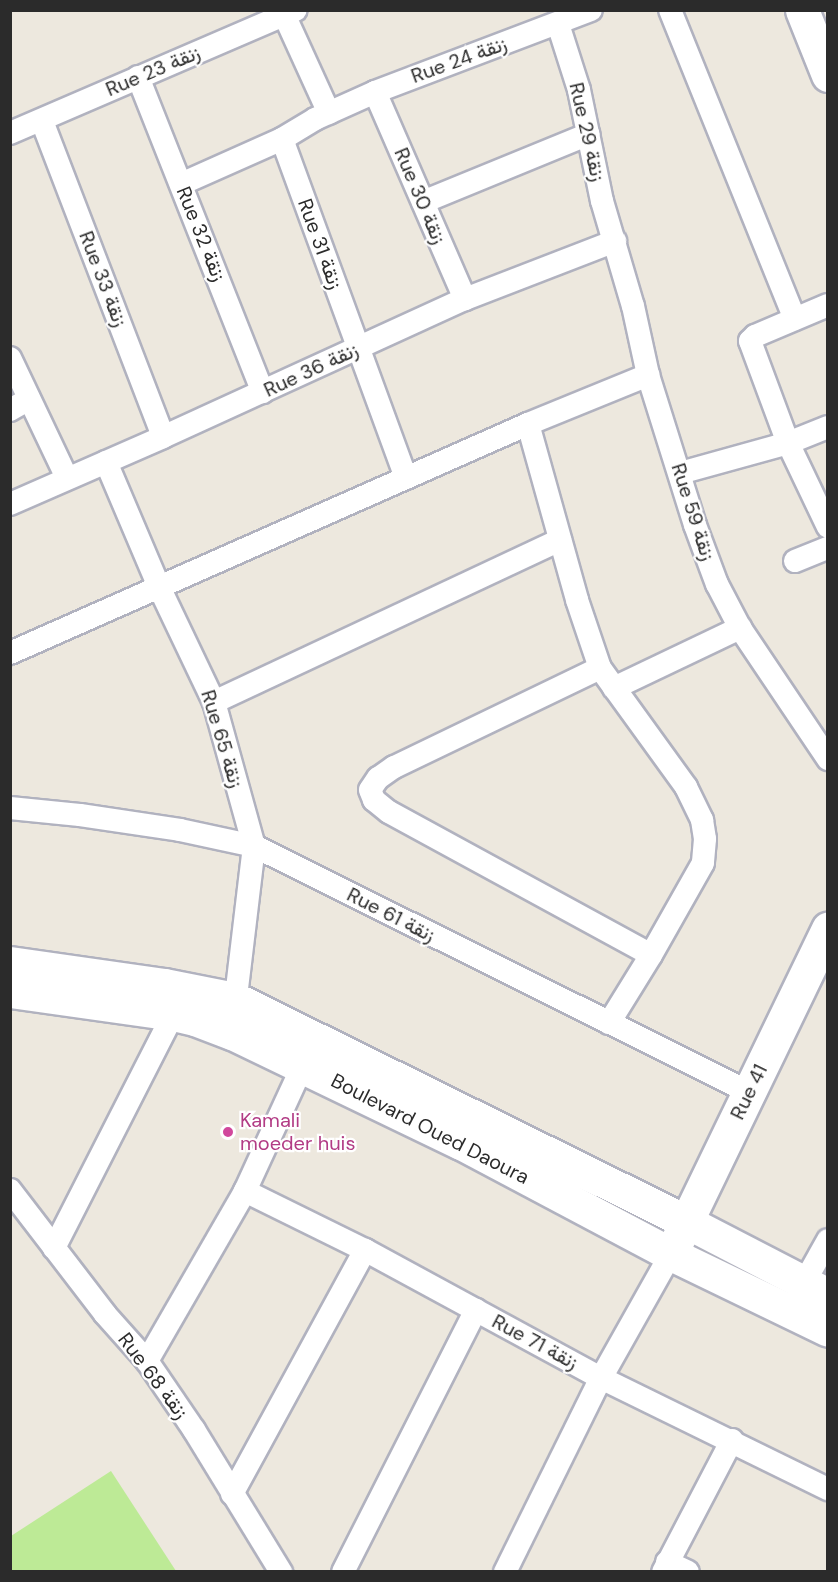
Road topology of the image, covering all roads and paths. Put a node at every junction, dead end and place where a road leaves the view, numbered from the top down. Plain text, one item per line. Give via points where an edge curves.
1 (591, 10) edge
2 (670, 10) edge
3 (802, 10) edge
4 (287, 12) edge
5 (558, 24) junction
6 (828, 75) edge
7 (138, 77) junction
8 (375, 92) junction
9 (328, 113) junction
10 (42, 121) junction
11 (10, 133) edge
12 (590, 134) junction
13 (282, 139) junction
14 (181, 184) junction
15 (423, 202) junction
16 (615, 241) junction
17 (465, 300) junction
18 (828, 305) edge
19 (795, 319) junction
20 (358, 348) junction
21 (10, 357) edge
22 (648, 375) junction
23 (263, 392) junction
24 (20, 405) edge
25 (528, 424) junction
26 (828, 427) edge
27 (164, 437) junction
28 (788, 443) junction
29 (106, 462) junction
30 (680, 472) junction
31 (67, 478) junction
32 (406, 478) junction
33 (10, 504) edge
34 (828, 528) edge
35 (560, 540) junction
36 (828, 548) edge
37 (795, 561) dead end
38 (160, 589) junction
39 (740, 628) junction
40 (10, 653) edge
41 (600, 668) junction
42 (614, 688) junction
43 (214, 702) junction
44 (828, 759) edge
45 (10, 808) edge
46 (254, 846) junction
47 (828, 929) edge
48 (651, 955) junction
49 (10, 963) edge
50 (10, 991) edge
51 (234, 999) junction
52 (172, 1014) junction
53 (609, 1023) junction
54 (232, 1033) junction
55 (303, 1065) junction
56 (749, 1092) junction
57 (10, 1190) edge
58 (245, 1191) junction
59 (687, 1222) junction
60 (828, 1240) edge
61 (54, 1248) junction
62 (365, 1250) junction
63 (671, 1254) junction
64 (816, 1289) edge
65 (476, 1310) junction
66 (828, 1330) edge
67 (147, 1361) junction
68 (601, 1378) junction
69 (732, 1440) junction
70 (828, 1488) edge
71 (232, 1494) junction
72 (665, 1567) edge
73 (281, 1572) edge
74 (343, 1572) edge
75 (506, 1572) edge
76 (688, 1572) edge

1 - 5 street, Rue 24 زنقة
2 - 19 street
3 - 6 street
4 - 7 street, Rue 23 زنقة
4 - 9 street
5 - 8 street, Rue 24 زنقة
5 - 12 street, Rue 29 زنقة
7 - 10 street, Rue 23 زنقة
7 - 14 street, Rue 32 زنقة
8 - 9 street, Rue 24 زنقة
8 - 15 street, Rue 30 زنقة
9 - 13 street, Rue 24 زنقة
10 - 11 street, Rue 23 زنقة
10 - 27 street, Rue 33 زنقة
12 - 15 street
12 - 16 street, Rue 29 زنقة via 602,201
13 - 14 street, Rue 24 زنقة
13 - 20 street, Rue 31 زنقة
14 - 23 street, Rue 32 زنقة
15 - 17 street, Rue 30 زنقة
16 - 17 street, Rue 36 زنقة
16 - 22 street, Rue 59 زنقة
17 - 20 street, Rue 36 زنقة
18 - 19 street
19 - 28 street via 750,341
20 - 23 street, Rue 36 زنقة
20 - 32 street, Rue 31 زنقة
21 - 24 street
22 - 25 street
22 - 30 street, Rue 59 زنقة
23 - 27 street, Rue 36 زنقة
24 - 31 street
25 - 32 street
25 - 35 street
26 - 28 street
27 - 29 street, Rue 36 زنقة
28 - 30 street
28 - 34 street
29 - 31 street, Rue 36 زنقة
29 - 38 street, Rue 65 زنقة
30 - 39 street, Rue 59 زنقة via 717,584
31 - 33 street, Rue 36 زنقة
32 - 38 street
35 - 41 street
35 - 43 street
36 - 37 street
38 - 40 street
38 - 43 street, Rue 65 زنقة
39 - 42 street
39 - 44 street, Rue 59 زنقة
41 - 42 street
41 - 48 street via 394,767 370,789 374,800 389,812
42 - 48 street via 686,787 702,820 705,839 703,863
43 - 46 street, Rue 65 زنقة
45 - 46 street, Rue 61 زنقة via 158,827
46 - 51 street, Rue 65 زنقة
46 - 53 street, Rue 61 زنقة
47 - 56 street, Rue 41
48 - 53 street
49 - 51 street, Boulevard Oued Daoura
50 - 52 street, Boulevard Oued Daoura
51 - 54 street, Rue 65 زنقة
51 - 59 street, Boulevard Oued Daoura
52 - 54 street, Boulevard Oued Daoura
52 - 61 street
53 - 56 street, Rue 61 زنقة
54 - 55 street, Boulevard Oued Daoura
55 - 58 street
55 - 63 street, Boulevard Oued Daoura
56 - 59 street, Rue 41
57 - 61 street, Rue 68 زنقة
58 - 62 street, Rue 71 زنقة
58 - 67 street
59 - 63 street, Rue 41
59 - 64 street, Boulevard Oued Daoura
60 - 64 street
61 - 67 street, Rue 68 زنقة
62 - 65 street, Rue 71 زنقة
62 - 71 street
63 - 66 street, Boulevard Oued Daoura
63 - 68 street
65 - 68 street, Rue 71 زنقة
65 - 74 street
67 - 71 street, Rue 68 زنقة
68 - 69 street, Rue 71 زنقة
68 - 75 street
69 - 70 street, Rue 71 زنقة
69 - 72 street
71 - 73 street, Rue 68 زنقة
72 - 76 street

